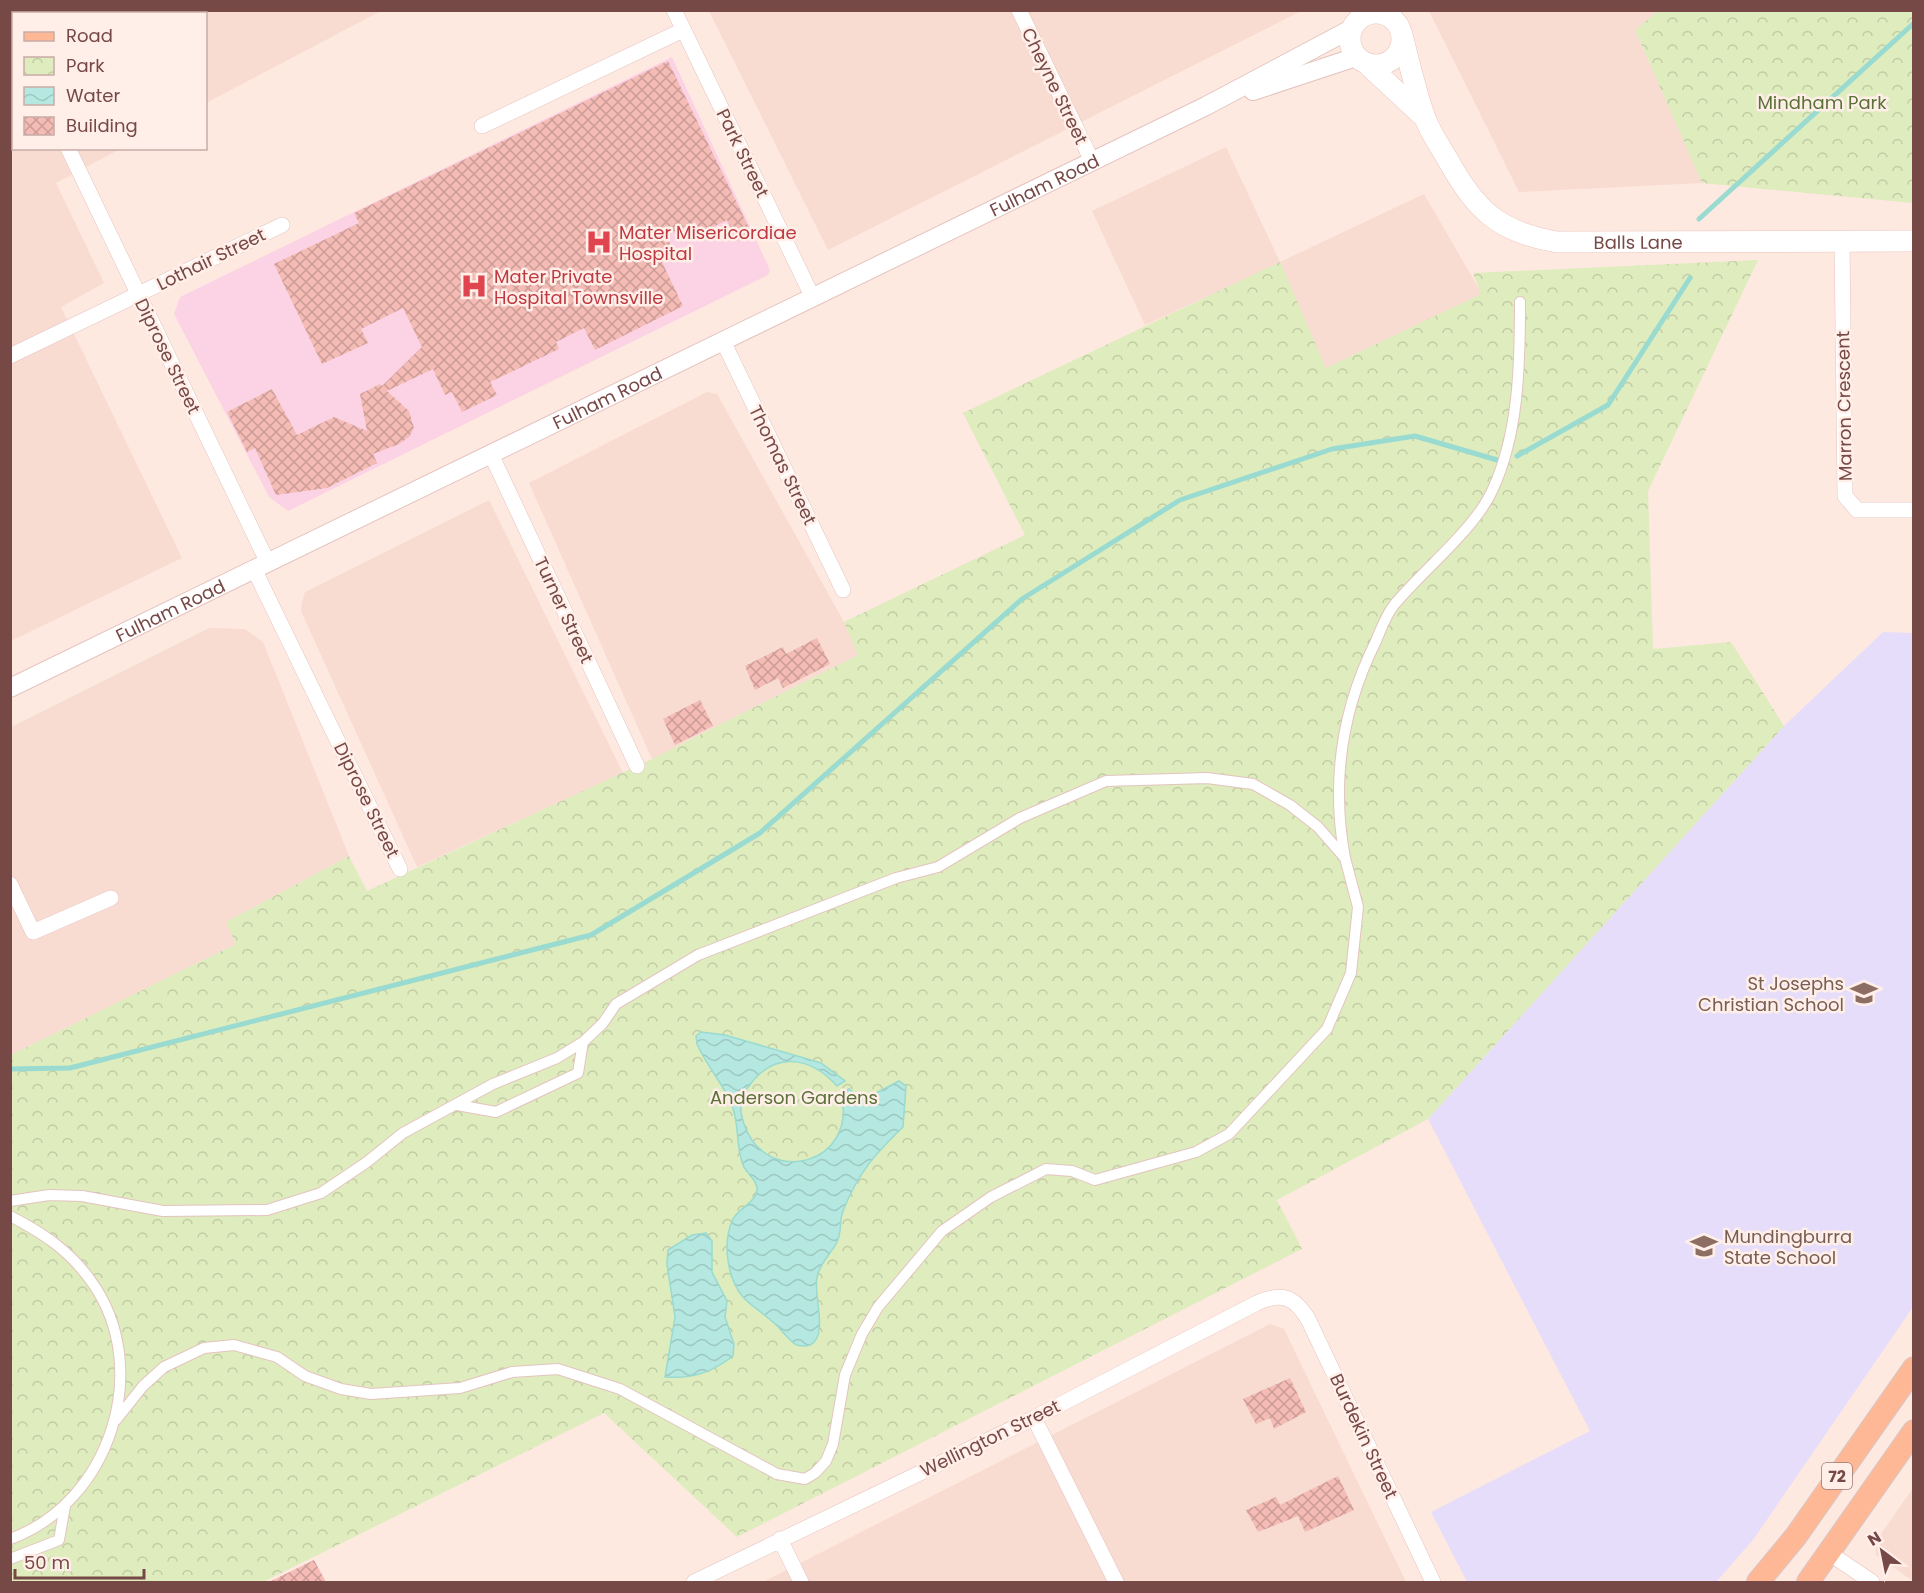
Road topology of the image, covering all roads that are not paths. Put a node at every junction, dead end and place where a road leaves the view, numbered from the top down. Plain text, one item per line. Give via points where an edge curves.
1 (674, 10) edge
2 (1019, 10) edge
3 (1383, 12) edge
4 (1354, 20) edge
5 (683, 30) junction
6 (1402, 35) junction
7 (1362, 61) junction
8 (1206, 106) junction
9 (1425, 118) junction
10 (482, 126) dead end
11 (69, 150) edge
12 (1092, 161) junction
13 (282, 225) dead end
14 (1842, 241) junction
15 (1914, 241) edge
16 (139, 294) junction
17 (812, 296) junction
18 (1520, 302) dead end
19 (723, 341) junction
20 (10, 356) edge
21 (491, 454) junction
22 (1914, 510) edge
23 (261, 566) junction
24 (843, 590) dead end
25 (10, 688) edge
26 (637, 766) dead end
27 (1345, 858) junction
28 (400, 869) dead end
29 (10, 884) edge
30 (111, 898) dead end
31 (583, 1041) junction
32 (457, 1105) junction
33 (10, 1201) edge
34 (10, 1216) edge
35 (1287, 1296) joint
36 (1914, 1368) edge
37 (1034, 1418) junction
38 (116, 1420) junction
39 (1914, 1431) edge
40 (65, 1506) junction
41 (10, 1539) edge
42 (780, 1539) junction
43 (1829, 1552) junction
44 (10, 1558) edge
45 (694, 1582) edge
46 (801, 1582) edge
47 (1116, 1582) edge
48 (1433, 1582) edge
49 (1758, 1582) edge
50 (1808, 1582) edge
51 (1872, 1582) edge

1 - 5 street, Park Street
2 - 12 street, Cheyne Street
3 - 4 main road
3 - 6 main road via 1393,19
4 - 7 main road via 1351,49
4 - 8 street, Fulham Road
5 - 10 street
5 - 17 street, Park Street
6 - 7 main road via 1394,59 1386,64
6 - 9 main road, Balls Lane
7 - 8 street, Fulham Road
7 - 9 main road, Balls Lane
8 - 12 street, Fulham Road
9 - 14 main road, Balls Lane via 1464,190 1479,208 1505,227 1521,233 1557,242
11 - 16 street, Diprose Street
12 - 17 street, Fulham Road
13 - 16 street, Lothair Street
14 - 15 main road, Balls Lane
14 - 22 street, Marron Crescent via 1845,496 1857,510
16 - 20 street, Lothair Street
16 - 23 street, Diprose Street
17 - 19 street, Fulham Road
18 - 27 street via 1515,398 1505,454 1492,493 1392,607 1358,677 1338,775 1338,819
19 - 21 street, Fulham Road
19 - 24 street, Thomas Street
21 - 23 street, Fulham Road
21 - 26 street, Turner Street
23 - 25 street, Fulham Road
23 - 28 street, Diprose Street
27 - 31 street via 1318,827 1253,784 1207,777 1106,781 1020,819 938,867 896,878 698,955 616,1004
27 - 38 street via 1358,907 1352,973 1327,1029 1229,1134 1196,1152 1095,1180 1072,1170 1046,1169 991,1197 942,1231 878,1307 862,1334 845,1375 833,1444 826,1461 805,1479 777,1474 620,1389 558,1370 512,1372 460,1388 371,1394 341,1389 305,1376 277,1357 234,1345 204,1348 164,1367
29 - 30 street via 33,932
31 - 32 street via 557,1058 493,1084
31 - 32 street via 578,1073 496,1112
32 - 33 street via 403,1132 321,1192 267,1210 163,1211 82,1196 49,1195
34 - 38 street via 42,1232 70,1255 93,1282 109,1314 119,1349 121,1384
35 - 37 street, Wellington Street via 1272,1296 1257,1303
35 - 48 street, Burdekin Street via 1299,1304 1308,1319
36 - 49 main road, 72 via 1796,1536
37 - 42 street, Wellington Street
37 - 47 street
38 - 40 street via 94,1470
39 - 43 main road, 72
40 - 41 street
40 - 44 street via 58,1540
42 - 45 street, Wellington Street
42 - 46 street
43 - 50 main road, 72
43 - 51 street

